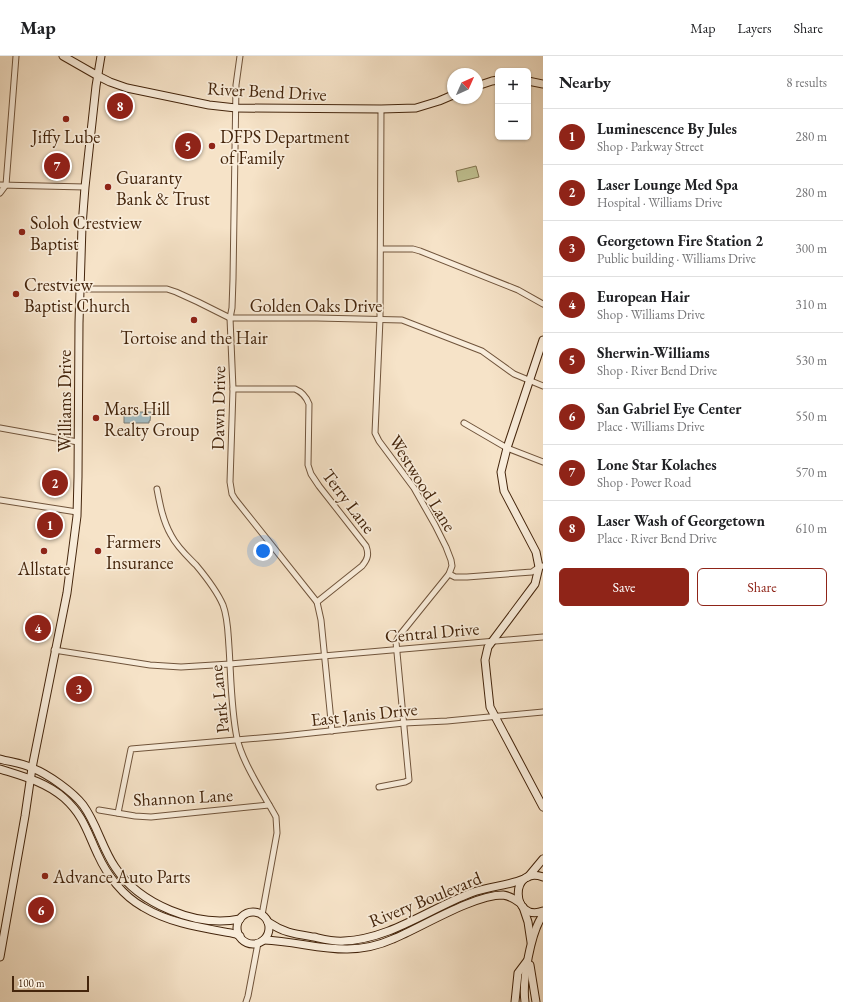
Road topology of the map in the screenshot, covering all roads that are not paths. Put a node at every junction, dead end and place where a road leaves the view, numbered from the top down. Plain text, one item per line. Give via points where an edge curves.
1 (16, 56) edge
2 (63, 56) edge
3 (101, 56) edge
4 (240, 56) edge
5 (98, 76) junction
6 (495, 80) edge
7 (531, 82) edge
8 (483, 84) edge
9 (543, 84) edge
10 (447, 98) edge
11 (236, 108) junction
12 (381, 109) junction
13 (0, 184) edge
14 (6, 185) junction
15 (85, 187) junction
16 (0, 193) edge
17 (381, 249) junction
18 (80, 289) junction
19 (543, 304) edge
20 (230, 318) junction
21 (380, 319) junction
22 (543, 340) edge
23 (530, 382) junction
24 (543, 386) edge
25 (233, 389) junction
26 (464, 423) dead end
27 (0, 428) edge
28 (78, 442) junction
29 (507, 448) junction
30 (543, 462) edge
31 (157, 489) dead end
32 (0, 500) edge
33 (77, 512) junction
34 (541, 567) edge
35 (449, 574) junction
36 (317, 602) junction
37 (543, 637) edge
38 (492, 640) junction
39 (396, 649) junction
40 (54, 650) junction
41 (324, 656) junction
42 (230, 664) junction
43 (543, 712) edge
44 (494, 717) junction
45 (404, 723) junction
46 (332, 731) junction
47 (237, 740) junction
48 (0, 759) edge
49 (32, 768) junction
50 (0, 770) edge
51 (31, 779) junction
52 (378, 787) dead end
53 (269, 805) junction
54 (543, 807) edge
55 (99, 810) dead end
56 (118, 814) junction
57 (543, 859) edge
58 (543, 877) edge
59 (526, 878) junction
60 (454, 900) junction
61 (521, 905) junction
62 (459, 908) junction
63 (543, 911) edge
64 (543, 915) edge
65 (262, 916) junction
66 (240, 919) junction
67 (268, 922) junction
68 (400, 925) junction
69 (405, 933) junction
70 (240, 936) junction
71 (342, 941) junction
72 (261, 942) junction
73 (531, 943) junction
74 (344, 950) junction
75 (0, 957) edge
76 (528, 959) junction
77 (246, 1002) edge
78 (515, 1002) edge
79 (525, 1002) edge
80 (536, 1002) edge

1 - 14 street
2 - 5 street, River Bend Drive
3 - 5 street, Williams Drive
4 - 11 street, Dawn Drive
5 - 11 street, River Bend Drive via 127,88 156,95
5 - 15 street, Williams Drive
6 - 8 street
7 - 9 street
10 - 12 street, River Bend Drive via 416,108
11 - 12 street, River Bend Drive
11 - 20 street, Dawn Drive
12 - 17 street, Westwood Lane
13 - 14 street
14 - 15 street
14 - 16 street
15 - 18 street, Williams Drive
17 - 19 street via 420,251 518,290
17 - 21 street, Westwood Lane
18 - 20 street, Golden Oaks Drive via 167,289
18 - 28 street, Williams Drive
20 - 21 street, Golden Oaks Drive
20 - 25 street, Dawn Drive
21 - 23 street, Golden Oaks Drive via 412,323 482,351
21 - 35 street, Westwood Lane via 375,433 414,488 435,525 451,560
22 - 23 street
23 - 24 street, Golden Oaks Drive
23 - 29 street
25 - 36 street, Dawn Drive via 230,482 232,494
25 - 36 street, Terry Lane via 292,389 300,391 305,396 309,404 308,465 311,474 366,546 367,558 362,566
26 - 29 street
27 - 28 street
28 - 33 street, Williams Drive
29 - 30 street
29 - 34 street via 501,472 504,490
31 - 42 street, Park Lane via 171,536 205,577 224,607
32 - 33 street
33 - 40 street, Williams Drive via 67,593
34 - 35 street via 532,572 455,578
34 - 38 street via 534,588
35 - 39 street via 399,636
36 - 41 street, Dawn Drive
37 - 38 street, Central Drive
38 - 39 street, Central Drive
38 - 44 street via 486,660 489,701
39 - 41 street, Central Drive
39 - 45 street
40 - 42 street, Central Drive via 165,666
40 - 49 street, Williams Drive
41 - 42 street, Central Drive
41 - 46 street, Dawn Drive
42 - 47 street, Park Lane
43 - 44 street, East Janis Drive
44 - 45 street, East Janis Drive
44 - 54 street
45 - 46 street, East Janis Drive
45 - 52 street via 409,780
46 - 47 street, East Janis Drive
47 - 53 street, Park Lane
47 - 56 street, East Janis Drive via 131,749
48 - 49 street
49 - 51 street, Williams Drive
49 - 66 street via 66,788 83,805 116,868 136,891 150,901 186,915 208,920
50 - 51 street
51 - 70 street via 59,794 78,813 107,872 142,907 178,923
51 - 75 street, Williams Drive
53 - 56 street, Shannon Lane via 151,817
53 - 65 street, Park Lane via 276,817 277,833
55 - 56 street, Shannon Lane
57 - 59 street
58 - 59 street via 533,875
59 - 60 street, Rivery Boulevard
59 - 61 street via 518,888
60 - 62 street
60 - 68 street, Rivery Boulevard
61 - 62 street, Rivery Boulevard via 510,897 497,896
61 - 63 street, Rivery Boulevard via 534,912
61 - 73 street via 528,922
62 - 69 street, Rivery Boulevard
64 - 73 street
65 - 66 street via 250,913
65 - 67 street
66 - 70 street
67 - 71 street, Rivery Boulevard via 296,935
67 - 72 street via 268,933
68 - 69 street
68 - 71 street, Rivery Boulevard via 365,939
69 - 74 street, Rivery Boulevard via 370,947
70 - 72 street via 250,944
71 - 74 street
72 - 74 street, Rivery Boulevard
72 - 77 street
73 - 76 street
76 - 78 street via 518,973
76 - 79 street
76 - 80 street

